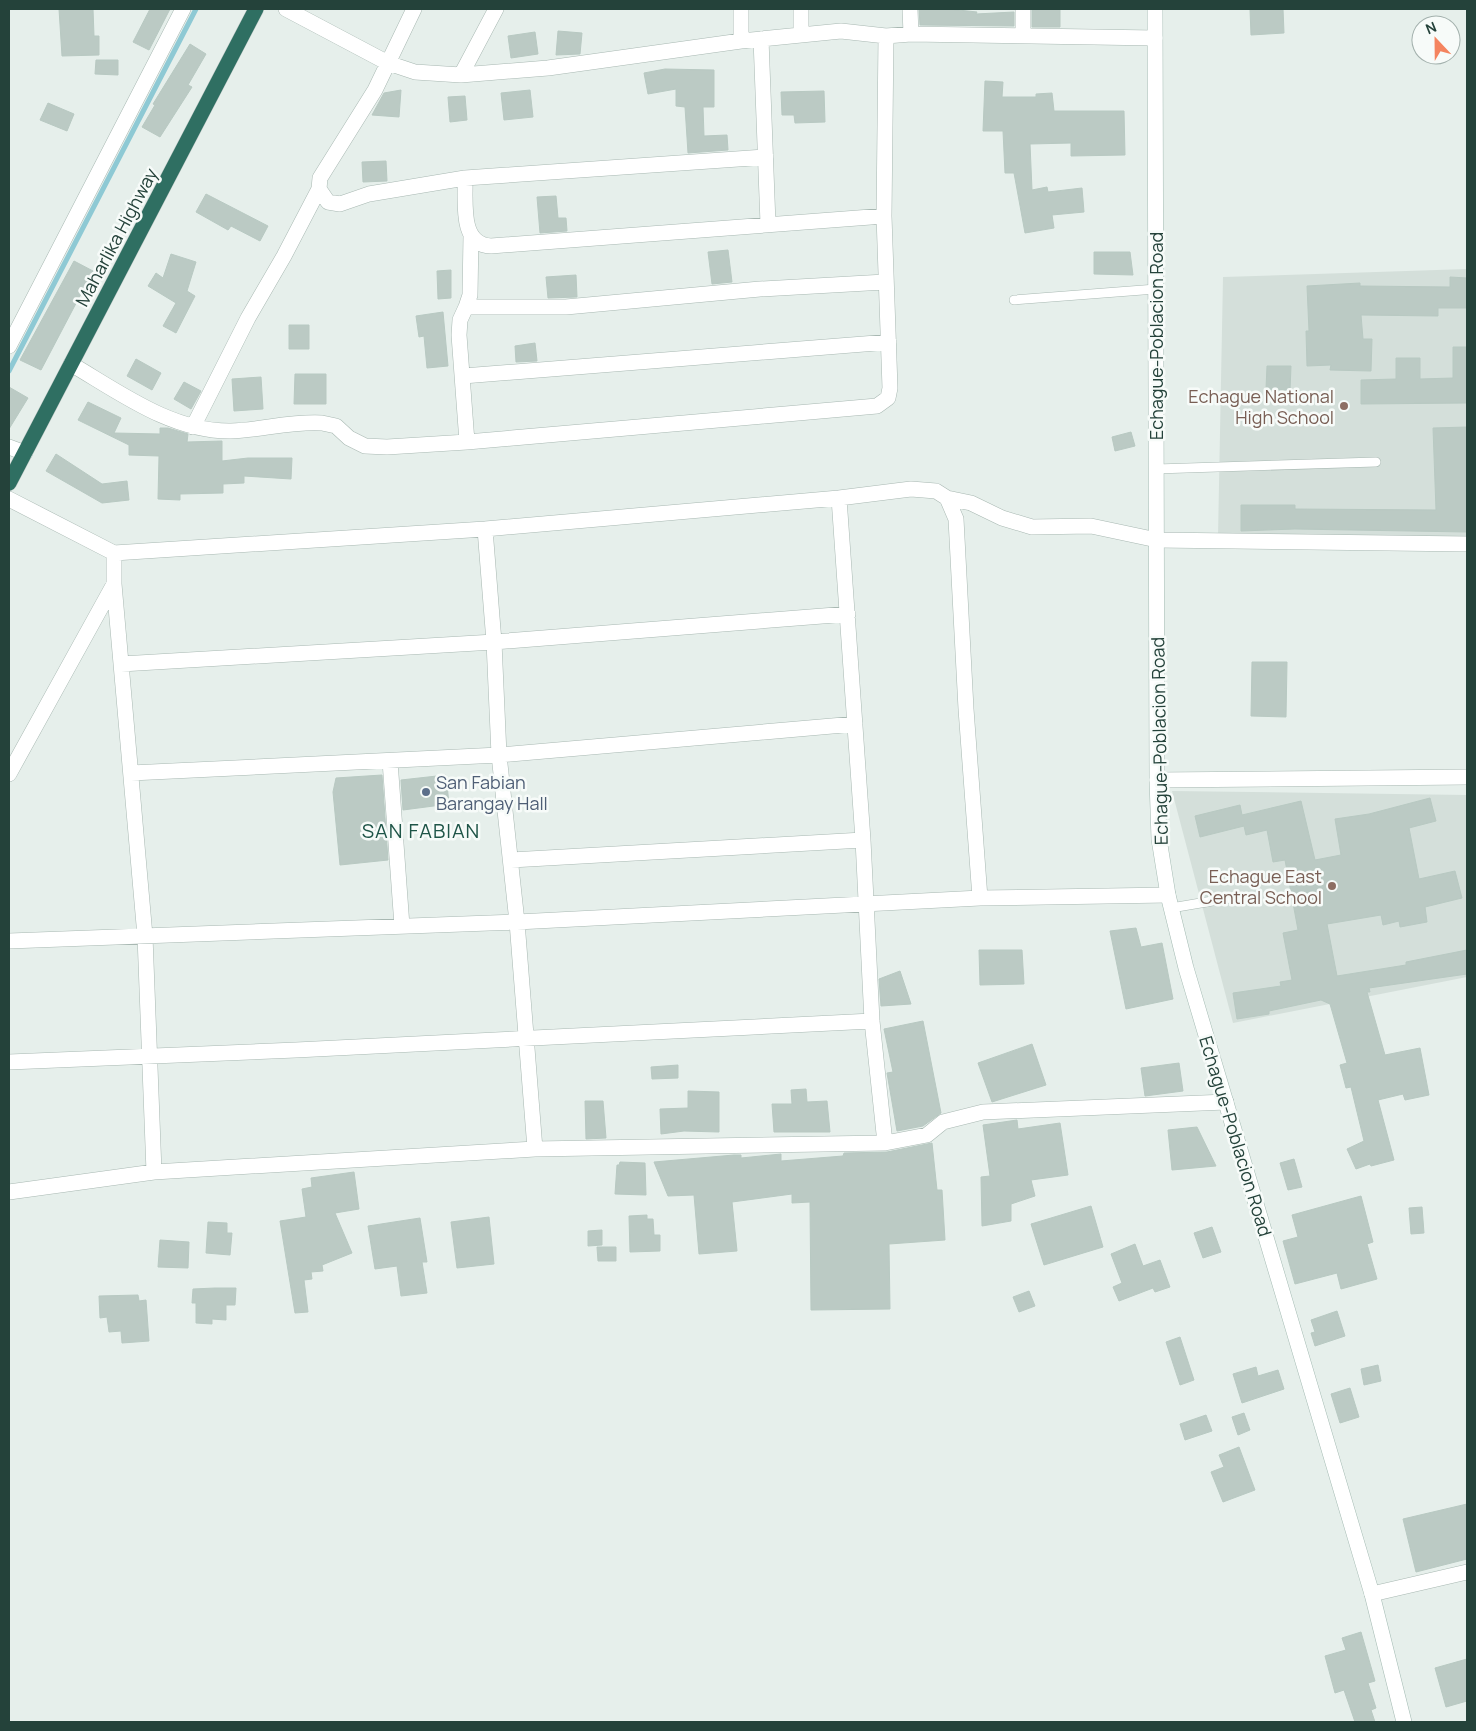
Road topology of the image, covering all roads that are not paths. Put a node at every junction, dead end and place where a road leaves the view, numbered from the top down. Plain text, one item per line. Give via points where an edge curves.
1 (183, 9) edge
2 (256, 9) edge
3 (286, 9) edge
4 (414, 9) edge
5 (496, 9) edge
6 (740, 9) edge
7 (800, 9) edge
8 (910, 9) edge
9 (1023, 9) edge
10 (1155, 9) edge
11 (911, 34) junction
12 (801, 35) junction
13 (1023, 35) junction
14 (886, 36) junction
15 (1154, 38) junction
16 (761, 39) junction
17 (741, 41) junction
18 (388, 63) junction
19 (460, 75) junction
20 (766, 157) junction
21 (465, 178) junction
22 (318, 189) junction
23 (884, 216) junction
24 (768, 224) junction
25 (471, 236) junction
26 (885, 282) junction
27 (1156, 289) junction
28 (1014, 300) dead end
29 (466, 307) junction
30 (889, 342) junction
31 (9, 346) edge
32 (71, 364) junction
33 (463, 376) junction
34 (193, 427) junction
35 (467, 442) junction
36 (9, 447) edge
37 (24, 454) junction
38 (1376, 462) dead end
39 (1156, 469) junction
40 (9, 483) edge
41 (839, 498) junction
42 (948, 498) junction
43 (9, 499) edge
44 (485, 529) junction
45 (1157, 540) junction
46 (1467, 544) edge
47 (114, 553) junction
48 (114, 584) junction
49 (848, 614) junction
50 (494, 642) junction
51 (121, 664) junction
52 (855, 724) junction
53 (500, 755) junction
54 (390, 760) junction
55 (130, 773) junction
56 (9, 774) edge
57 (1467, 777) edge
58 (1157, 780) junction
59 (863, 840) junction
60 (511, 860) junction
61 (1242, 896) dead end
62 (980, 898) junction
63 (1170, 901) junction
64 (865, 903) junction
65 (517, 922) junction
66 (402, 926) junction
67 (145, 936) junction
68 (9, 941) edge
69 (872, 1021) junction
70 (525, 1039) junction
71 (149, 1055) junction
72 (9, 1062) edge
73 (1226, 1102) junction
74 (886, 1142) junction
75 (535, 1149) junction
76 (154, 1172) junction
77 (9, 1192) edge
78 (1467, 1572) edge
79 (1372, 1594) junction
80 (1404, 1722) edge

1 - 31 street
2 - 32 highway, Maharlika Highway
3 - 18 street
4 - 18 street
5 - 19 street
6 - 17 street
7 - 12 street
8 - 11 street
9 - 13 street
10 - 15 street, Echague-Poblacion Road
11 - 13 street
11 - 14 street
12 - 14 street via 841,31
12 - 16 street
13 - 15 street
14 - 23 street
15 - 27 street, Echague-Poblacion Road
16 - 17 street
16 - 20 street
17 - 19 street via 548,68
18 - 19 street via 415,72
18 - 22 street via 375,90 320,178
20 - 21 street
20 - 24 street
21 - 22 street via 368,194 340,204 328,202
21 - 25 street via 467,224
22 - 34 street
23 - 24 street
23 - 26 street
24 - 25 street via 491,246 482,246
25 - 29 street via 470,295
26 - 29 street via 760,288 566,307
26 - 30 street
27 - 28 lane
27 - 39 street, Echague-Poblacion Road
29 - 33 street via 460,320 459,335
30 - 33 street
30 - 35 street via 890,388 888,398 877,406
32 - 34 street via 164,416
32 - 37 highway, Maharlika Highway
33 - 35 street
34 - 35 street via 229,431 312,422 336,426 365,446
36 - 37 street
37 - 40 highway, Maharlika Highway
38 - 39 lane
39 - 45 street, Echague-Poblacion Road
41 - 42 street via 911,489 936,491
41 - 44 street
41 - 49 street
42 - 45 street via 1032,527 1091,526
42 - 62 street via 956,519
43 - 47 street
44 - 47 street
44 - 50 street
45 - 46 street
45 - 58 street, Echague-Poblacion Road
47 - 48 street
48 - 51 street
48 - 56 street
49 - 50 street
49 - 52 street
50 - 51 street
50 - 53 street
51 - 55 street
52 - 53 street
52 - 59 street
53 - 54 street
53 - 60 street
54 - 55 street
54 - 66 street
55 - 67 street
57 - 58 street
58 - 63 street, Echague-Poblacion Road via 1159,839
59 - 60 street
59 - 64 street
60 - 65 street
61 - 63 lane
62 - 63 street
62 - 64 street
63 - 73 street, Echague-Poblacion Road via 1186,968
64 - 65 street
64 - 69 street
65 - 66 street
65 - 70 street
66 - 67 street
67 - 68 street
67 - 71 street
69 - 70 street
69 - 74 street
70 - 71 street
70 - 75 street
71 - 72 street
71 - 76 street
73 - 74 street via 983,1112 943,1122 927,1135
73 - 79 street, Echague-Poblacion Road
74 - 75 street
75 - 76 street
76 - 77 street
78 - 79 street
79 - 80 street, Echague-Poblacion Road

